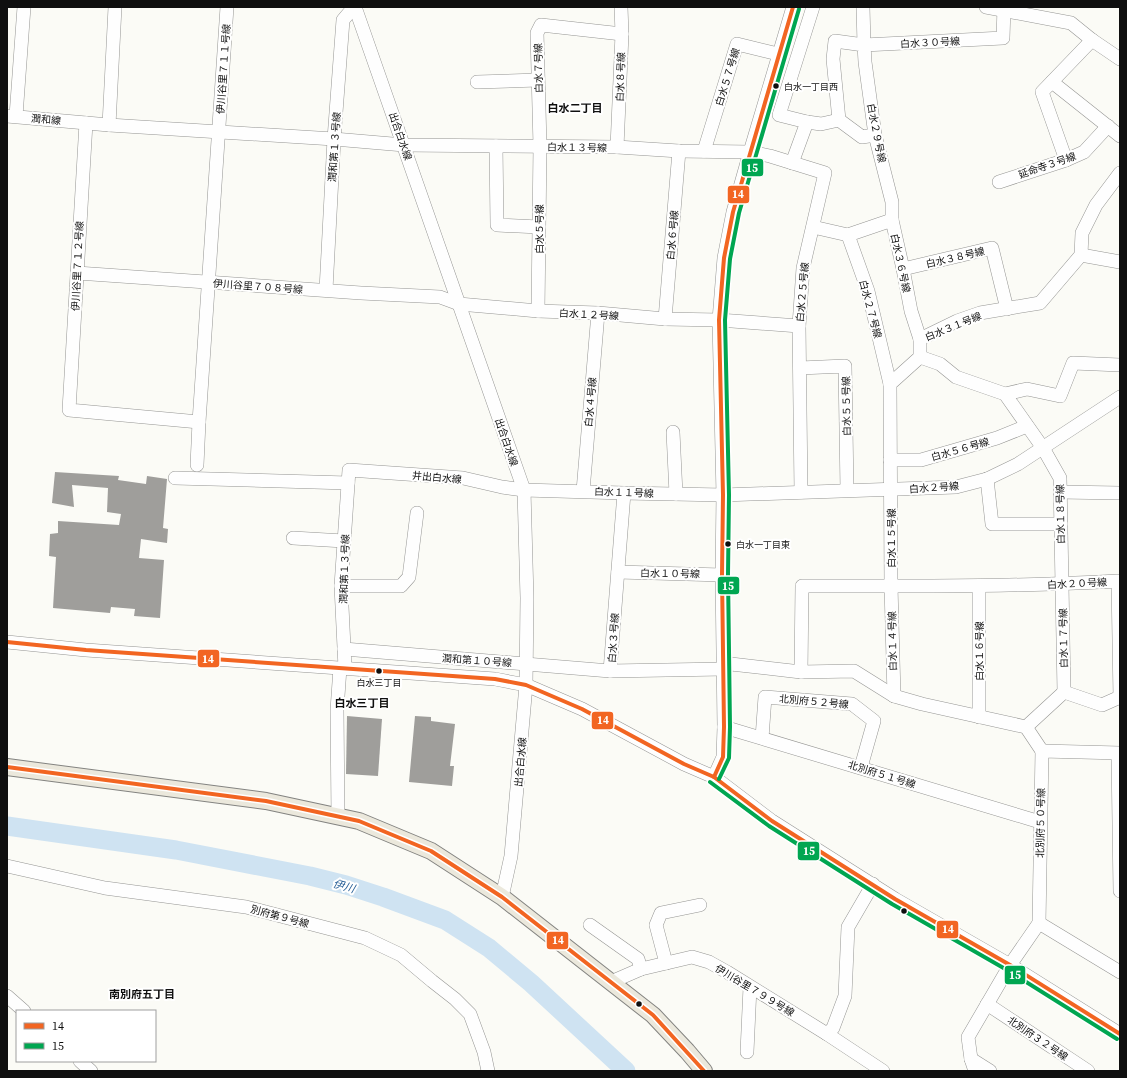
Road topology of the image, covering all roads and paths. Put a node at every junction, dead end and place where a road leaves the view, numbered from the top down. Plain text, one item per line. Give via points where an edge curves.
1 (24, 7) edge
2 (115, 7) edge
3 (227, 7) edge
4 (355, 7) edge
5 (621, 7) edge
6 (793, 7) edge
7 (813, 7) edge
8 (862, 7) edge
9 (986, 7) edge
10 (1003, 9) edge
11 (622, 34) junction
12 (1092, 40) junction
13 (864, 45) junction
14 (778, 54) junction
15 (1120, 59) edge
16 (538, 80) junction
17 (477, 82) dead end
18 (1052, 82) junction
19 (11, 116) edge
20 (839, 120) junction
21 (807, 122) junction
22 (86, 123) junction
23 (109, 125) junction
24 (1108, 126) junction
25 (219, 132) junction
26 (875, 135) junction
27 (1120, 136) edge
28 (334, 138) junction
29 (404, 144) junction
30 (496, 146) junction
31 (540, 146) junction
32 (617, 147) junction
33 (679, 151) junction
34 (704, 151) junction
35 (750, 152) junction
36 (1066, 160) junction
37 (792, 163) junction
38 (1120, 173) edge
39 (999, 182) dead end
40 (892, 220) junction
41 (539, 227) junction
42 (813, 227) junction
43 (848, 236) junction
44 (1081, 255) junction
45 (1120, 262) edge
46 (903, 269) junction
47 (77, 273) junction
48 (208, 283) junction
49 (326, 290) junction
50 (459, 304) junction
51 (1007, 309) junction
52 (538, 311) junction
53 (598, 314) junction
54 (665, 319) junction
55 (718, 320) junction
56 (799, 326) junction
57 (920, 339) junction
58 (920, 357) junction
59 (1120, 365) edge
60 (800, 368) junction
61 (890, 384) junction
62 (1005, 394) junction
63 (1120, 397) edge
64 (199, 422) junction
65 (1027, 426) junction
66 (674, 432) dead end
67 (1043, 448) junction
68 (890, 460) junction
69 (197, 465) dead end
70 (348, 477) junction
71 (174, 478) dead end
72 (987, 479) junction
73 (524, 490) junction
74 (847, 490) junction
75 (890, 490) junction
76 (583, 491) junction
77 (801, 492) junction
78 (1060, 492) junction
79 (624, 493) junction
80 (676, 494) junction
81 (1120, 494) edge
82 (723, 495) junction
83 (417, 513) dead end
84 (1061, 524) junction
85 (293, 538) dead end
86 (344, 541) junction
87 (618, 572) junction
88 (722, 575) junction
89 (1119, 577) edge
90 (1061, 584) junction
91 (341, 586) junction
92 (891, 586) junction
93 (979, 586) junction
94 (7, 642) edge
95 (344, 649) junction
96 (451, 658) junction
97 (526, 664) junction
98 (342, 668) junction
99 (723, 669) junction
100 (610, 670) junction
101 (801, 672) junction
102 (451, 675) junction
103 (526, 685) junction
104 (1064, 692) junction
105 (894, 696) junction
106 (1120, 698) edge
107 (979, 717) junction
108 (724, 727) junction
109 (1026, 727) junction
110 (762, 738) junction
111 (1042, 751) junction
112 (1119, 754) edge
113 (7, 767) edge
114 (861, 767) junction
115 (714, 777) junction
116 (338, 817) junction
117 (1040, 822) junction
118 (7, 866) edge
119 (872, 884) junction
120 (1120, 891) edge
121 (502, 897) junction
122 (700, 906) dead end
123 (1039, 923) junction
124 (590, 925) dead end
125 (666, 963) junction
126 (1010, 965) junction
127 (641, 969) junction
128 (1120, 972) edge
129 (611, 982) junction
130 (750, 987) junction
131 (7, 996) edge
132 (987, 1004) junction
133 (23, 1010) edge
134 (827, 1034) junction
135 (1120, 1034) edge
136 (747, 1052) dead end
137 (81, 1062) edge
138 (973, 1065) edge
139 (91, 1071) edge
140 (488, 1071) edge
141 (704, 1071) edge
142 (883, 1071) edge
143 (990, 1071) edge
144 (1088, 1071) edge

1 - 19 street
2 - 23 street
3 - 25 street, 伊川谷里７１１号線
4 - 28 street, 潤和第１３号線 via 343,20
4 - 29 street, 出合白水線
5 - 11 street, 白水８号線
6 - 14 street
7 - 21 street via 779,115
8 - 13 street
9 - 10 street
10 - 12 street via 1071,23
10 - 13 street, 白水３０号線 via 1003,38
11 - 16 street, 白水７号線 via 541,24 537,33
11 - 32 street, 白水８号線
12 - 15 street
12 - 18 street
13 - 20 street via 835,41 833,59
13 - 26 street, 白水２９号線
14 - 34 street, 白水５７号線 via 737,44
14 - 35 street
16 - 17 street
16 - 31 street, 白水７号線
18 - 24 street
18 - 36 street via 1042,92
19 - 22 street, 潤和線
20 - 21 street via 821,124
20 - 26 street via 862,137
21 - 37 street
22 - 23 street, 潤和線
22 - 47 street, 伊川谷里７１２号線
23 - 25 street, 潤和線
24 - 27 street
24 - 36 street, 延命寺３号線 via 1084,152
25 - 28 street, 白水１３号線
25 - 48 street, 伊川谷里７１１号線
26 - 40 street, 白水２９号線 via 892,202
28 - 29 street, 白水１３号線
28 - 49 street, 潤和第１３号線
29 - 30 street, 白水１３号線
29 - 50 street, 出合白水線
30 - 31 street, 白水１３号線
30 - 41 street via 497,225
31 - 32 street, 白水１３号線
31 - 41 street, 白水５号線
32 - 33 street, 白水１３号線
33 - 34 street, 白水１３号線
33 - 54 street, 白水６号線
34 - 35 street, 白水１３号線
35 - 37 street, 白水２５号線
35 - 55 street via 733,212 724,258
36 - 39 street, 延命寺３号線
37 - 42 street, 白水２５号線 via 825,173
38 - 44 street via 1096,206 1082,233
40 - 43 street, 白水３６号線
40 - 46 street, 白水３６号線
41 - 52 street, 白水５号線
42 - 43 street
42 - 56 street, 白水２５号線 via 803,268
43 - 61 street, 白水２７号線 via 868,291
44 - 45 street
44 - 51 street, 白水３１号線 via 1040,303
46 - 51 street, 白水３８号線 via 992,248
46 - 57 street, 白水３６号線 via 911,311
47 - 48 street, 伊川谷里７０８号線
47 - 64 street, 伊川谷里７１２号線 via 69,410
48 - 49 street, 伊川谷里７０８号線
48 - 64 street, 伊川谷里７１１号線
49 - 50 street, 伊川谷里７０８号線 via 440,297
50 - 52 street, 白水１２号線
50 - 73 street, 出合白水線
51 - 57 street, 白水３１号線 via 980,313
52 - 53 street, 白水１２号線
53 - 54 street, 白水１２号線
53 - 76 street, 白水４号線
54 - 55 street, 白水１２号線
55 - 56 street, 白水１２号線
55 - 82 street
56 - 60 street, 白水２５号線
57 - 58 street, 白水３１号線
58 - 61 street
58 - 62 street via 940,364 956,377
59 - 62 street via 1073,363 1060,396 1027,389
60 - 74 street, 白水５５号線 via 845,366
60 - 77 street, 白水２５号線
61 - 68 street
62 - 65 street, 白水１８号線
63 - 67 street, 白水２号線
64 - 69 street, 伊川谷里７１１号線
65 - 67 street, 白水１８号線
65 - 68 street, 白水５６号線 via 997,438 921,460
66 - 80 street
67 - 72 street, 白水２号線
67 - 78 street, 白水１８号線 via 1060,478
68 - 75 street
70 - 71 street, 井出白水線
70 - 73 street, 井出白水線 via 463,478
70 - 86 street, 潤和第１３号線
72 - 75 street, 白水２号線 via 956,487
72 - 84 street via 992,524
73 - 76 street, 白水１１号線
73 - 97 street, 出合白水線
74 - 75 street, 白水２号線
74 - 77 street, 白水２号線
75 - 92 street, 白水１５号線
76 - 79 street, 白水１１号線
77 - 82 street, 白水２号線
78 - 81 street
78 - 84 street, 白水１８号線
79 - 80 street, 白水１１号線
79 - 87 street, 白水３号線
80 - 82 street, 白水１１号線
82 - 88 street
83 - 91 street via 409,577 401,586
84 - 90 street, 白水１８号線
85 - 86 street
86 - 91 street, 潤和第１３号線
87 - 88 street, 白水１０号線
87 - 100 street, 白水３号線
88 - 99 street
89 - 90 street, 白水２０号線
89 - 106 street, 白水２０号線
90 - 93 street, 白水２０号線
90 - 104 street, 白水１７号線
91 - 95 street, 潤和第１３号線
92 - 93 street, 白水２０号線
92 - 101 street, 白水２０号線 via 802,586
92 - 105 street, 白水１４号線
93 - 107 street, 白水１６号線
94 - 98 street
95 - 96 street, 潤和第１０号線
95 - 98 street, 潤和第１３号線
96 - 97 street, 潤和第１０号線
96 - 102 street
97 - 100 street, 潤和第１０号線
97 - 103 street, 出合白水線
98 - 102 street
98 - 116 street, 潤和第１３号線 via 337,710
99 - 100 street, 白水３号線
99 - 101 street via 731,664
99 - 108 street
101 - 105 street via 854,671
102 - 103 street
103 - 115 street via 582,708 684,764
103 - 121 street, 出合白水線 via 511,856
104 - 106 street, 白水２０号線 via 1102,705
104 - 109 street
105 - 107 street
107 - 109 street
108 - 110 street, 北別府５１号線
108 - 115 street via 723,757
109 - 111 street
110 - 114 street, 北別府５１号線
110 - 114 street, 北別府５２号線 via 765,697 852,704 874,721
111 - 112 street
111 - 117 street, 北別府５０号線
112 - 120 street
113 - 116 main road via 266,801
114 - 117 street, 北別府５１号線
115 - 119 street via 772,821
116 - 121 main road via 359,821 431,851
117 - 123 street, 北別府５０号線
118 - 140 street, 別府第９号線 via 105,888 246,907 365,938 401,954 470,1014
119 - 126 street
119 - 134 street via 848,927 845,996 833,1028
121 - 129 main road
122 - 125 street via 661,913 656,925
123 - 126 street
123 - 128 street
124 - 127 street via 638,959
125 - 127 street, 伊川谷里７９９号線
125 - 130 street, 伊川谷里７９９号線 via 692,957 709,962
126 - 132 street
126 - 135 street
127 - 129 street, 伊川谷里７９９号線
129 - 141 main road via 653,1014
130 - 134 street, 伊川谷里７９９号線
130 - 136 street
131 - 133 street
132 - 138 street via 968,1037
132 - 144 street, 北別府３２号線
134 - 142 street, 伊川谷里７９９号線
137 - 139 street
138 - 143 street

